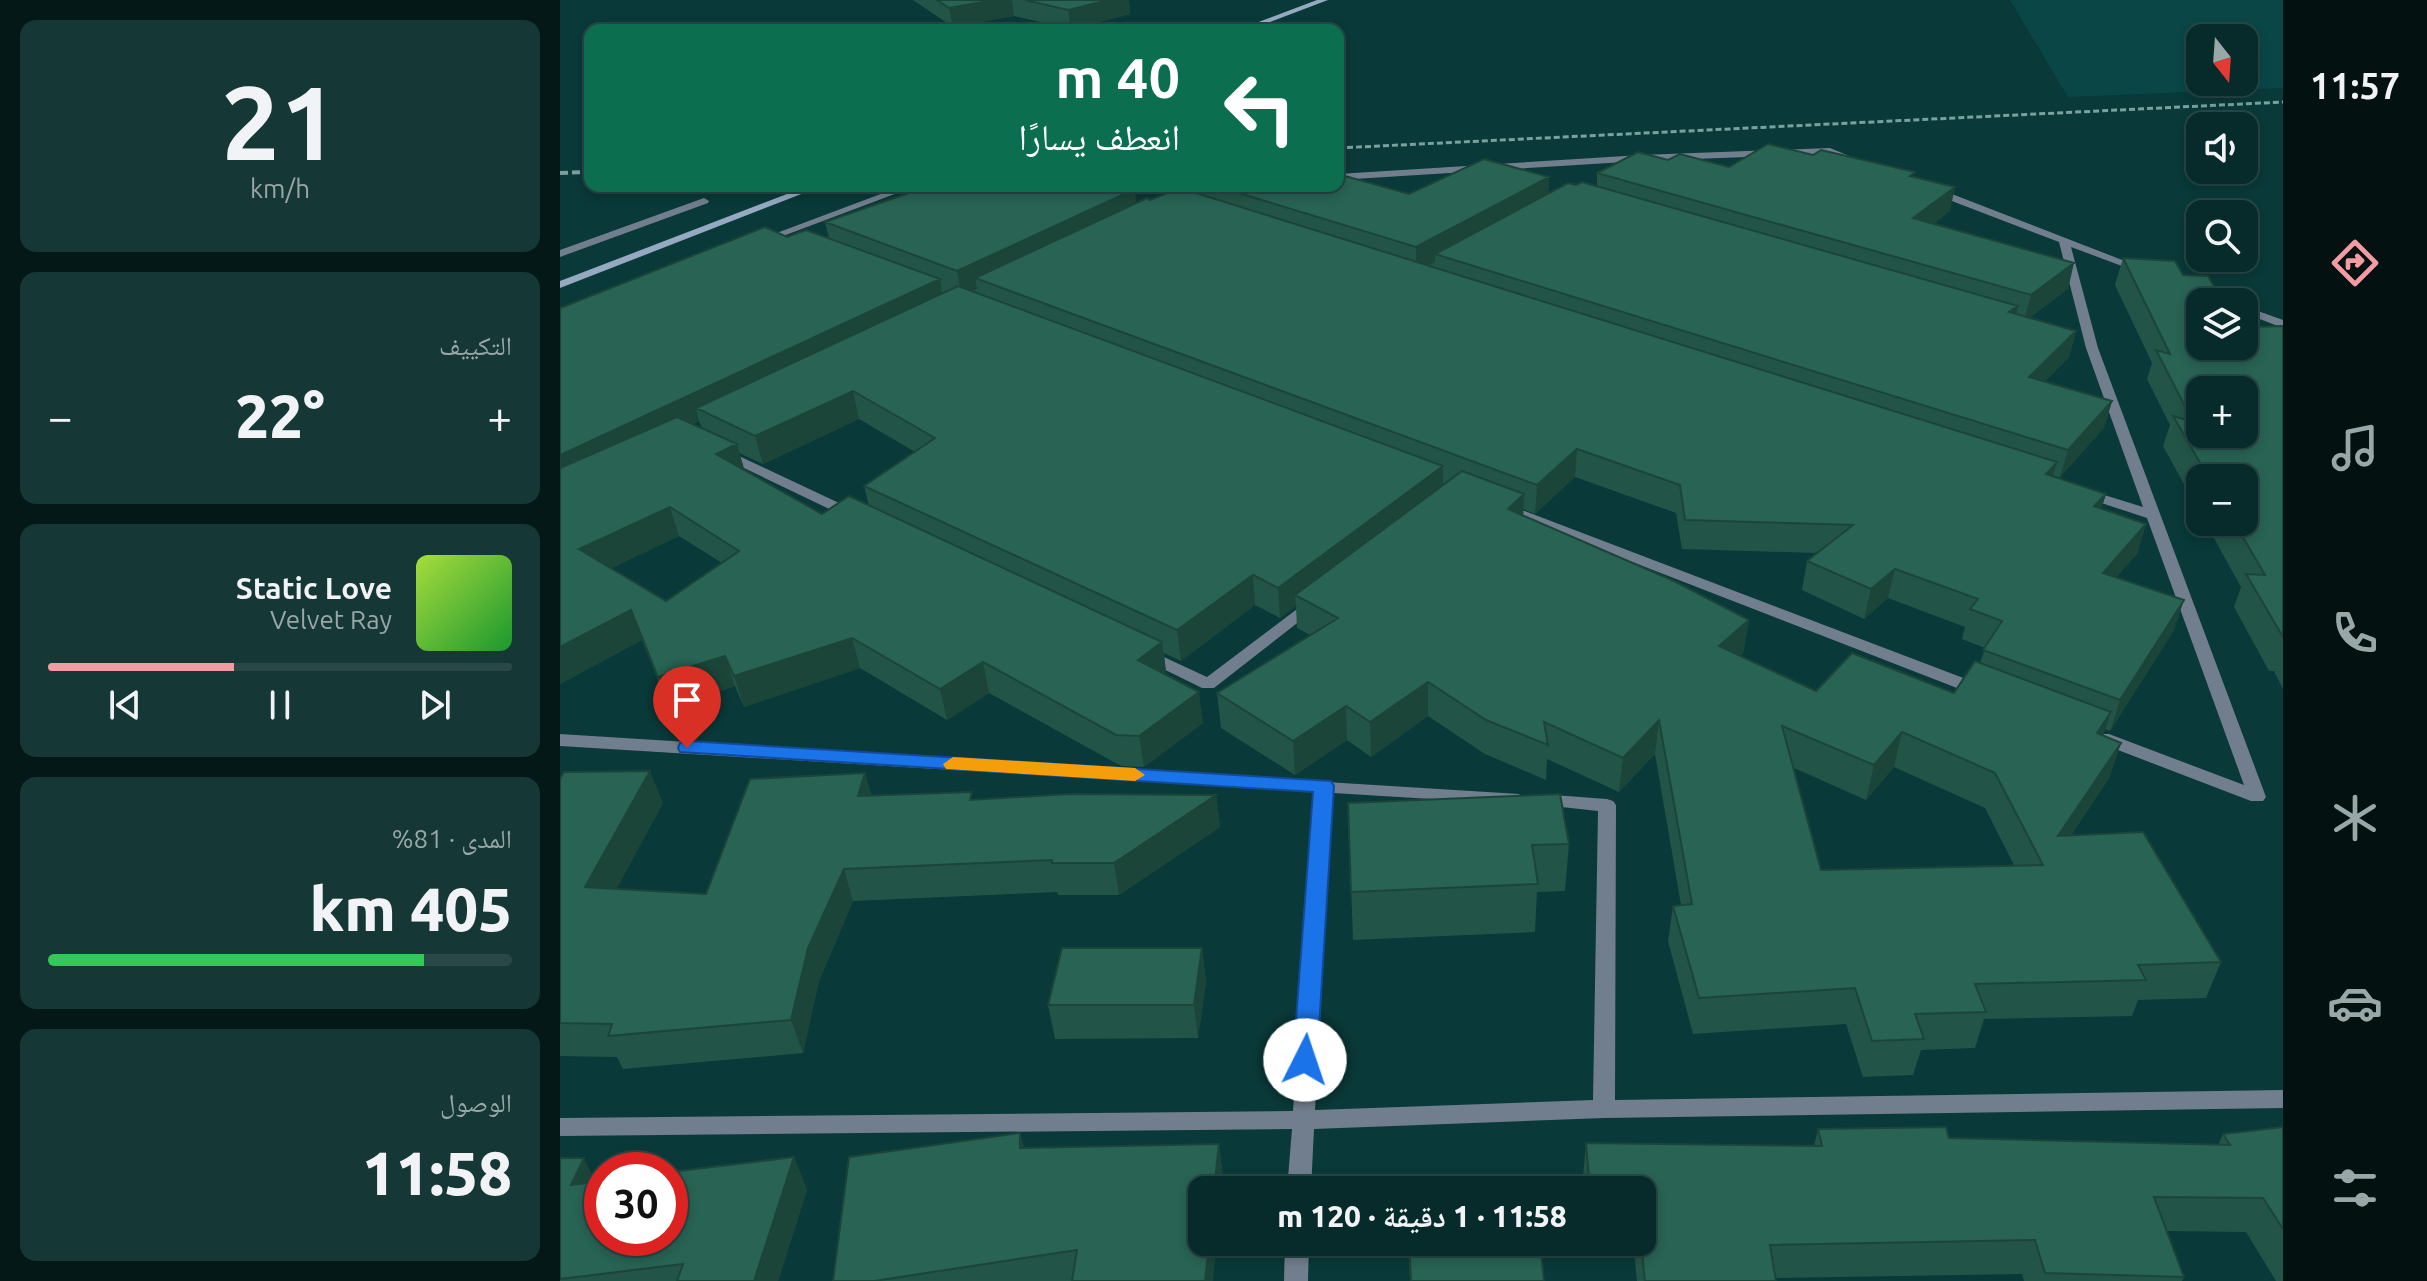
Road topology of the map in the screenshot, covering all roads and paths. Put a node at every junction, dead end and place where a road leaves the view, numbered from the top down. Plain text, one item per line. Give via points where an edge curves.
1 (1324, 0) edge
2 (1258, 24) edge
3 (1641, 158) junction
4 (1859, 162) edge
5 (1613, 172) edge
6 (1344, 177) edge
7 (1917, 184) edge
8 (801, 192) edge
9 (894, 192) edge
10 (704, 201) dead end
11 (779, 234) junction
12 (765, 239) edge
13 (2064, 240) junction
14 (807, 244) edge
15 (560, 254) edge
16 (2152, 274) edge
17 (560, 285) edge
18 (2258, 314) edge
19 (2283, 324) edge
20 (2076, 344) edge
21 (2092, 348) junction
22 (715, 449) edge
23 (2075, 490) edge
24 (1491, 503) edge
25 (2150, 514) junction
26 (870, 523) edge
27 (1322, 597) edge
28 (1137, 650) edge
29 (1992, 695) edge
30 (2095, 735) edge
31 (560, 740) edge
32 (1324, 786) junction
33 (2283, 1099) edge
34 (1604, 1109) junction
35 (1301, 1120) junction
36 (560, 1127) edge
37 (1299, 1176) edge
38 (1297, 1256) edge
39 (1296, 1281) edge

1 - 2 main road
3 - 4 street via 1830,151
3 - 5 street
3 - 6 street
7 - 13 street
8 - 17 main road
9 - 11 street
10 - 15 street
11 - 12 street
11 - 14 street
13 - 16 street
13 - 21 street
18 - 19 street
20 - 21 street
21 - 25 street
22 - 26 street
23 - 25 street
24 - 29 street
25 - 30 street via 2257,797
27 - 28 street via 1208,684
31 - 32 street
32 - 34 street via 1607,805
32 - 35 street
33 - 34 street
34 - 35 street
35 - 36 street
35 - 37 street
38 - 39 street

